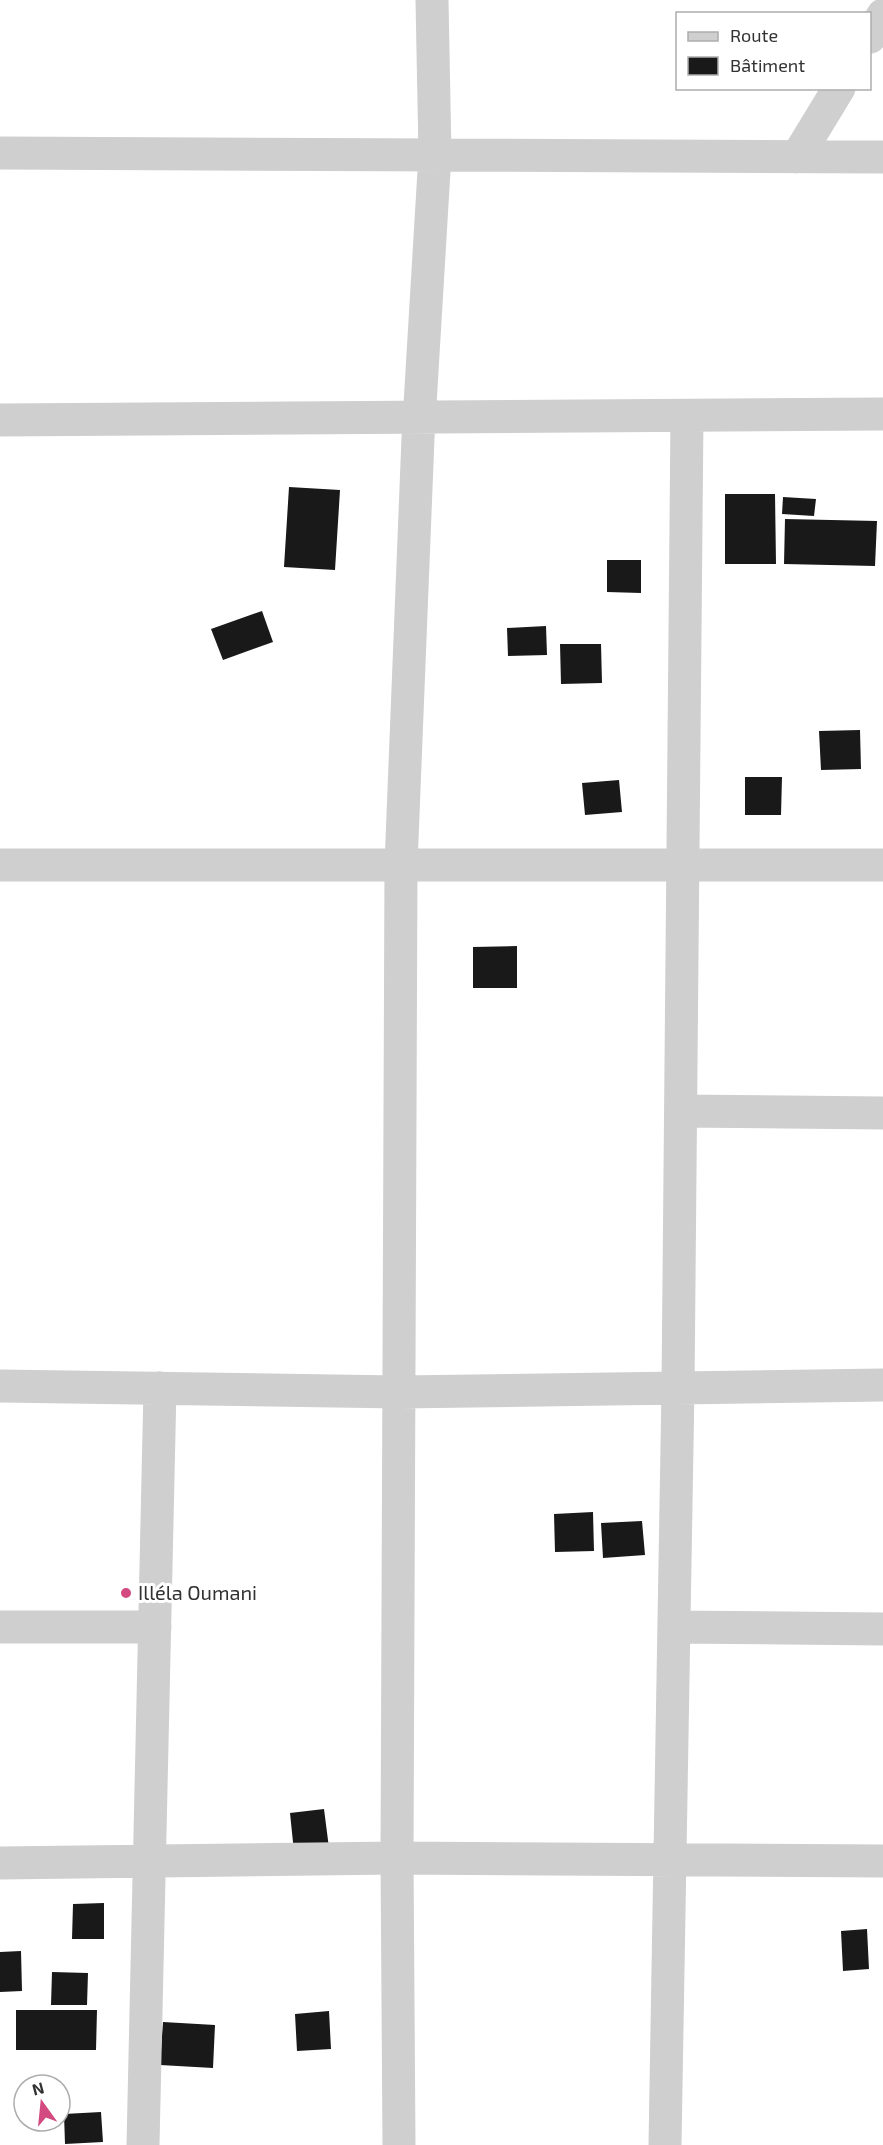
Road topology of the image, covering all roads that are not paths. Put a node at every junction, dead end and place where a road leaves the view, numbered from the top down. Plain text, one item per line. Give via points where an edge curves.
1 (432, 0) edge
2 (883, 15) edge
3 (871, 36) edge
4 (838, 90) edge
5 (0, 153) edge
6 (435, 154) junction
7 (797, 157) junction
8 (883, 157) edge
9 (883, 414) edge
10 (687, 416) junction
11 (420, 417) junction
12 (0, 420) edge
13 (0, 865) edge
14 (401, 865) junction
15 (683, 865) junction
16 (883, 865) edge
17 (681, 1111) junction
18 (883, 1113) edge
19 (883, 1385) edge
20 (0, 1386) edge
21 (678, 1388) junction
22 (160, 1389) junction
23 (400, 1392) junction
24 (0, 1627) edge
25 (155, 1627) junction
26 (674, 1627) junction
27 (883, 1629) edge
28 (397, 1858) junction
29 (670, 1859) junction
30 (150, 1861) junction
31 (883, 1861) edge
32 (0, 1863) edge
33 (143, 2145) edge
34 (399, 2145) edge
35 (665, 2145) edge

1 - 6 street
2 - 3 street
4 - 7 street
5 - 6 street
6 - 7 street
6 - 11 street
7 - 8 street
9 - 10 street
10 - 11 street
10 - 15 street
11 - 12 street
11 - 14 street
13 - 14 street
14 - 15 street
14 - 23 street
15 - 16 street
15 - 17 street
17 - 18 street
17 - 21 street
19 - 21 street
20 - 22 street
21 - 23 street
21 - 26 street
22 - 23 street
22 - 25 street
23 - 28 street
24 - 25 street
25 - 30 street
26 - 27 street
26 - 29 street
28 - 29 street
28 - 30 street
28 - 34 street
29 - 31 street
29 - 35 street
30 - 32 street
30 - 33 street

